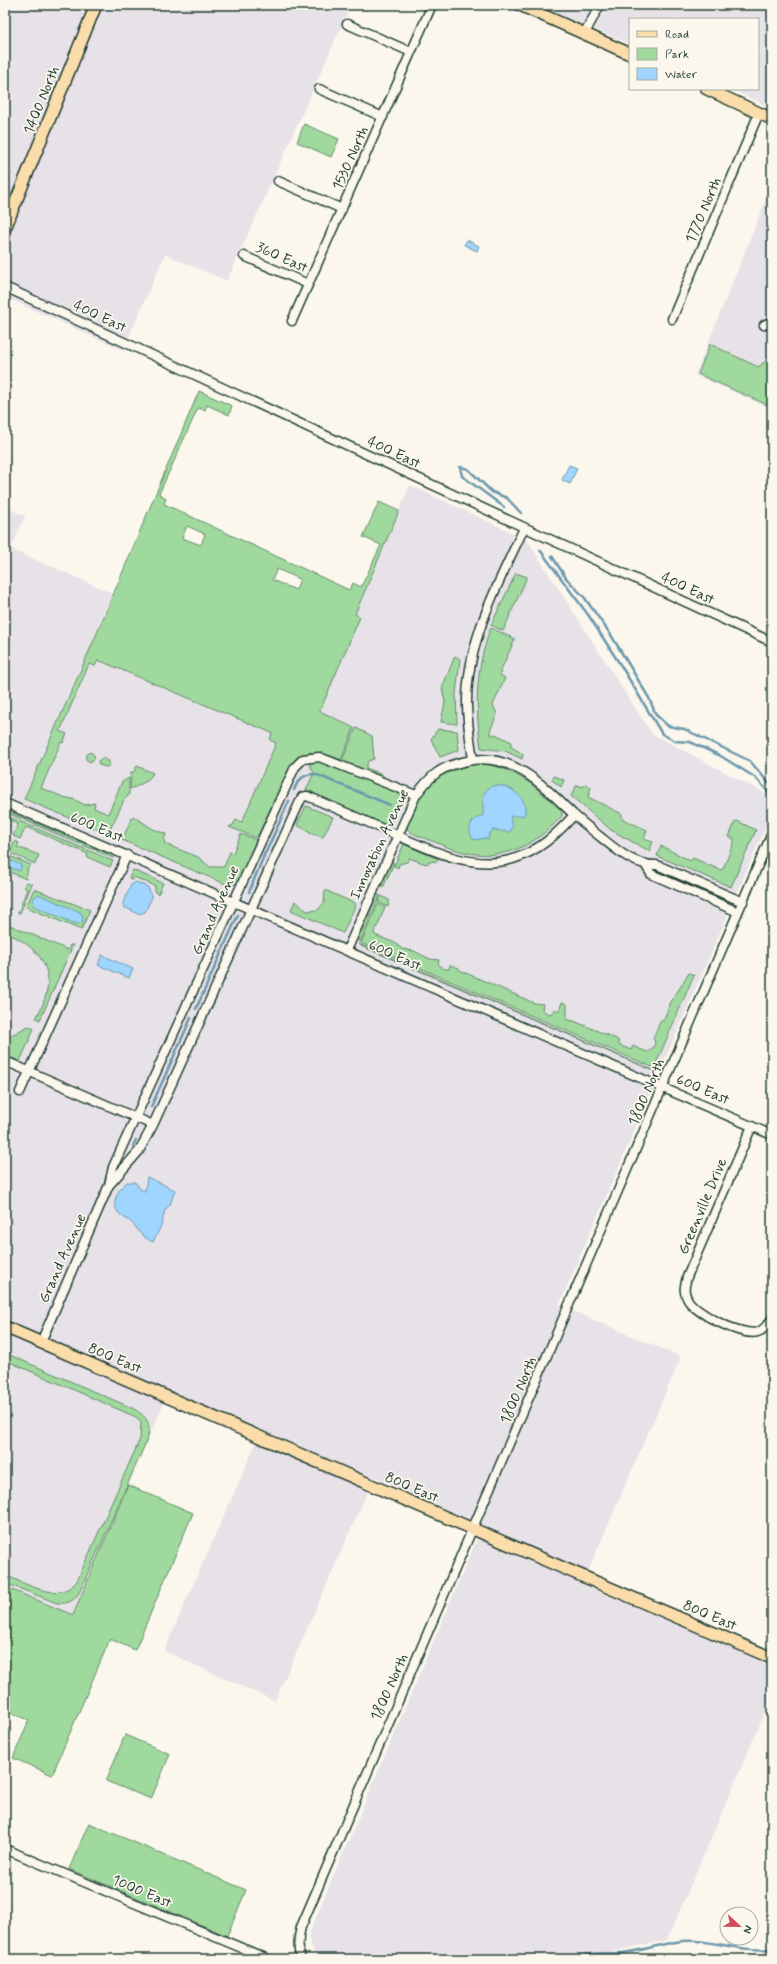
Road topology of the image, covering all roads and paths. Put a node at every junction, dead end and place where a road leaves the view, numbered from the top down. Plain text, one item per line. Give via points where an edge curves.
1 (96, 5) edge
2 (432, 5) edge
3 (520, 5) edge
4 (600, 5) edge
5 (347, 24) dead end
6 (585, 33) junction
7 (411, 52) junction
8 (629, 54) edge
9 (319, 89) dead end
10 (709, 90) edge
11 (759, 113) junction
12 (383, 117) junction
13 (772, 119) edge
14 (278, 181) dead end
15 (342, 209) junction
16 (5, 228) edge
17 (244, 256) dead end
18 (308, 284) junction
19 (5, 287) edge
20 (672, 318) dead end
21 (292, 321) dead end
22 (772, 321) edge
23 (764, 325) dead end
24 (524, 528) junction
25 (772, 642) edge
26 (473, 759) junction
27 (416, 795) junction
28 (5, 803) edge
29 (574, 815) junction
30 (772, 833) edge
31 (398, 835) junction
32 (127, 855) junction
33 (646, 866) junction
34 (234, 901) junction
35 (742, 902) junction
36 (251, 909) junction
37 (738, 912) junction
38 (347, 950) junction
39 (5, 1061) edge
40 (29, 1072) junction
41 (663, 1087) junction
42 (20, 1092) dead end
43 (136, 1118) junction
44 (153, 1125) junction
45 (752, 1126) junction
46 (772, 1135) edge
47 (109, 1185) junction
48 (772, 1319) edge
49 (5, 1327) edge
50 (41, 1342) junction
51 (473, 1530) junction
52 (772, 1658) edge
53 (5, 1849) edge
54 (268, 1959) edge
55 (301, 1959) edge

1 - 16 main road, 1400 North
2 - 7 street, 1530 North
3 - 6 main road
4 - 6 street
5 - 7 street
6 - 8 main road
7 - 12 street, 1530 North
9 - 12 street
10 - 11 main road
11 - 13 main road
11 - 20 street, 1770 North
12 - 15 street, 1530 North
14 - 15 street
15 - 18 street, 1530 North
17 - 18 street, 360 East
18 - 21 street, 1530 North
19 - 24 street, 400 East
22 - 23 street
24 - 25 street, 400 East
24 - 26 street via 482,622 472,658 467,702
26 - 27 street, Innovation Avenue via 441,768 426,780
26 - 29 street via 497,761 530,775
27 - 31 street, Innovation Avenue
27 - 34 street, Grand Avenue via 324,758 314,756 303,759 291,774
28 - 32 street, 600 East
29 - 31 street via 555,836 537,849 513,859 487,863 451,857
29 - 33 street via 614,848
30 - 35 street, 1800 North
31 - 36 street, Grand Avenue via 304,796 299,800
31 - 38 street, Innovation Avenue
32 - 34 street, 600 East
32 - 40 street
33 - 35 street via 656,865
33 - 37 street via 651,874
34 - 36 street, 600 East
34 - 43 street, Grand Avenue
35 - 37 street, 1800 North
36 - 38 street, 600 East
36 - 44 street, Grand Avenue
37 - 41 street, 1800 North
38 - 41 street, 600 East
39 - 40 street
40 - 42 street
40 - 43 street
41 - 45 street, 600 East
41 - 51 street, 1800 North
43 - 44 street
43 - 47 street, Grand Avenue via 113,1167
44 - 47 street, Grand Avenue via 139,1151
45 - 46 street, 600 East
45 - 48 street, Greenville Drive via 684,1288 692,1307 740,1330 758,1332
47 - 50 street, Grand Avenue
49 - 50 main road, 800 East
50 - 51 main road, 800 East
51 - 52 main road, 800 East
51 - 55 street, 1800 North via 301,1927 298,1951
53 - 54 street, 1000 East

